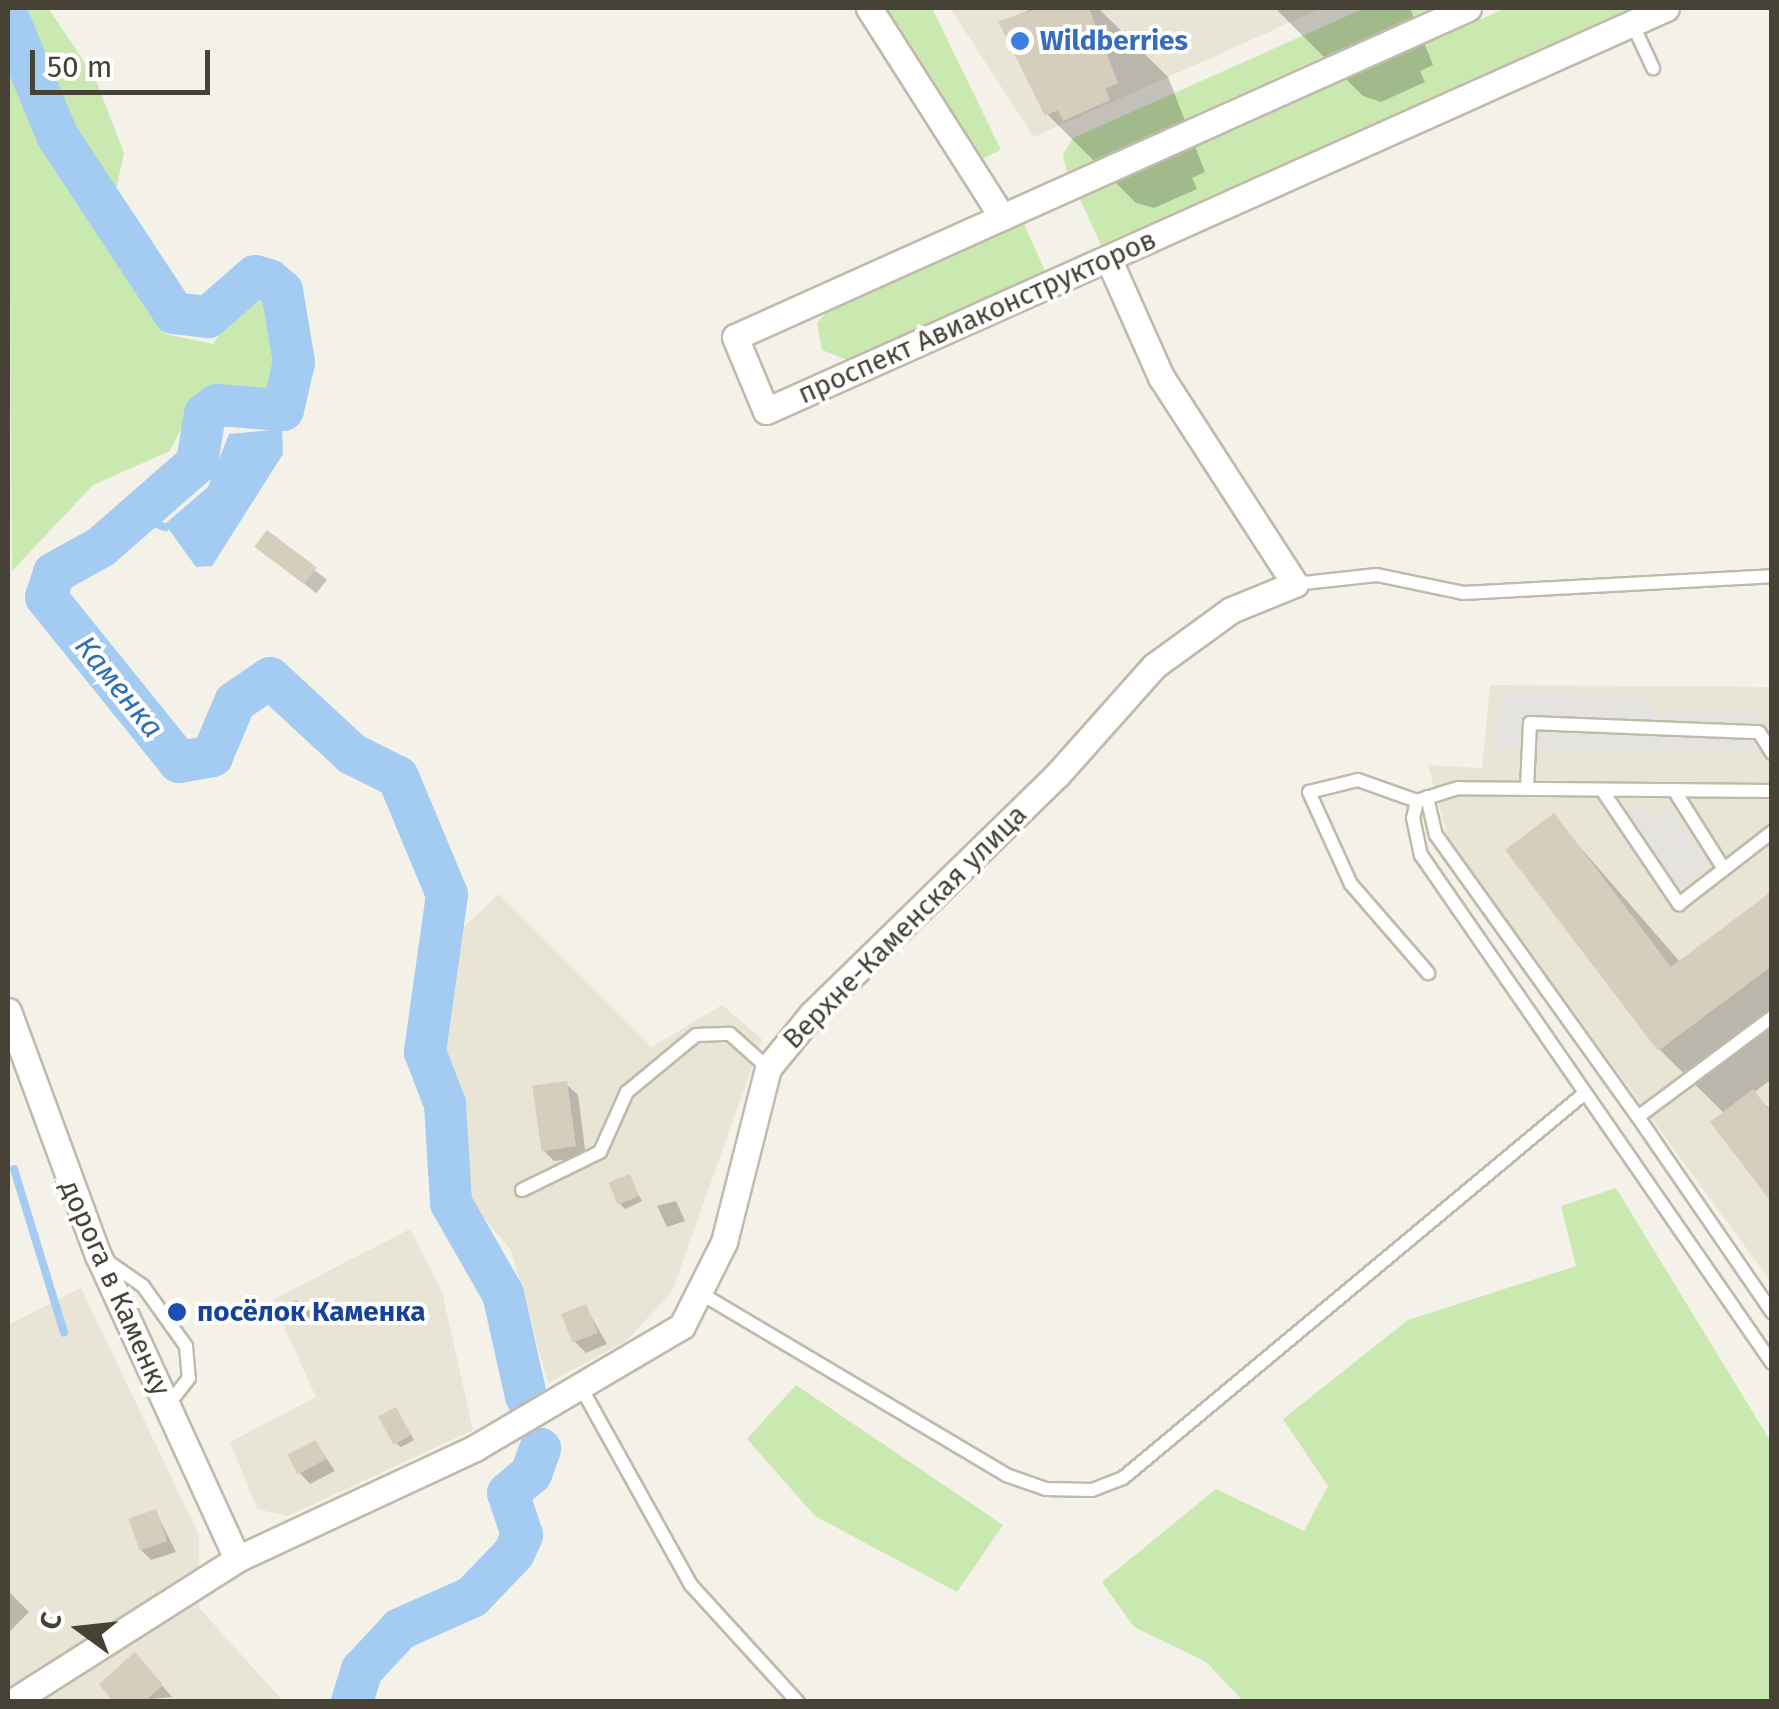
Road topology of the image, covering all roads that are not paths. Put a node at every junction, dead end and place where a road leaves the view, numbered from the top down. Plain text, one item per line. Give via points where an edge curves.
1 (869, 8) edge
2 (1468, 8) edge
3 (1666, 8) edge
4 (1632, 22) junction
5 (1652, 68) dead end
6 (1002, 217) junction
7 (1108, 258) junction
8 (1772, 576) edge
9 (1295, 584) junction
10 (1772, 753) edge
11 (1528, 789) junction
12 (1602, 790) junction
13 (1674, 790) junction
14 (1772, 792) edge
15 (1422, 799) junction
16 (1772, 832) edge
17 (1724, 869) junction
18 (1428, 972) dead end
19 (8, 1011) edge
20 (1772, 1017) edge
21 (768, 1068) junction
22 (1585, 1093) junction
23 (1638, 1118) junction
24 (522, 1190) dead end
25 (98, 1255) junction
26 (705, 1296) junction
27 (1772, 1312) edge
28 (1772, 1363) edge
29 (584, 1391) junction
30 (166, 1407) junction
31 (237, 1559) junction
32 (12, 1702) edge
33 (798, 1702) edge

1 - 6 street
2 - 6 street, проспект Авиаконструкторов
3 - 4 street, проспект Авиаконструкторов
4 - 5 lane
4 - 7 street, проспект Авиаконструкторов
6 - 7 street, проспект Авиаконструкторов via 734,337 766,411
7 - 9 street via 1161,377
8 - 9 lane via 1463,593 1377,575
9 - 21 street, Верхне-Каменская улица via 1231,610 1154,666 1057,775
10 - 11 lane via 1759,732 1530,723
11 - 12 lane
11 - 15 lane
12 - 13 lane
12 - 17 lane via 1679,904
13 - 14 lane
13 - 17 lane
15 - 18 lane via 1358,780 1309,792 1351,884
15 - 22 lane via 1421,855
15 - 23 lane via 1436,834
16 - 17 lane
19 - 25 street, дорога в Каменку
20 - 23 lane
21 - 24 lane via 730,1034 696,1034 627,1092 600,1152
21 - 26 street, Верхне-Каменская улица
22 - 26 lane via 1123,1478 1092,1490 1046,1489 1006,1475
22 - 28 lane
23 - 27 lane
25 - 30 street, дорога в Каменку
25 - 30 lane via 143,1286 186,1346 189,1378
26 - 29 street, Верхне-Каменская улица via 656,1348
29 - 31 street, Верхне-Каменская улица
29 - 33 lane via 690,1585
30 - 31 street, дорога в Каменку
31 - 32 street, Верхне-Каменская улица

